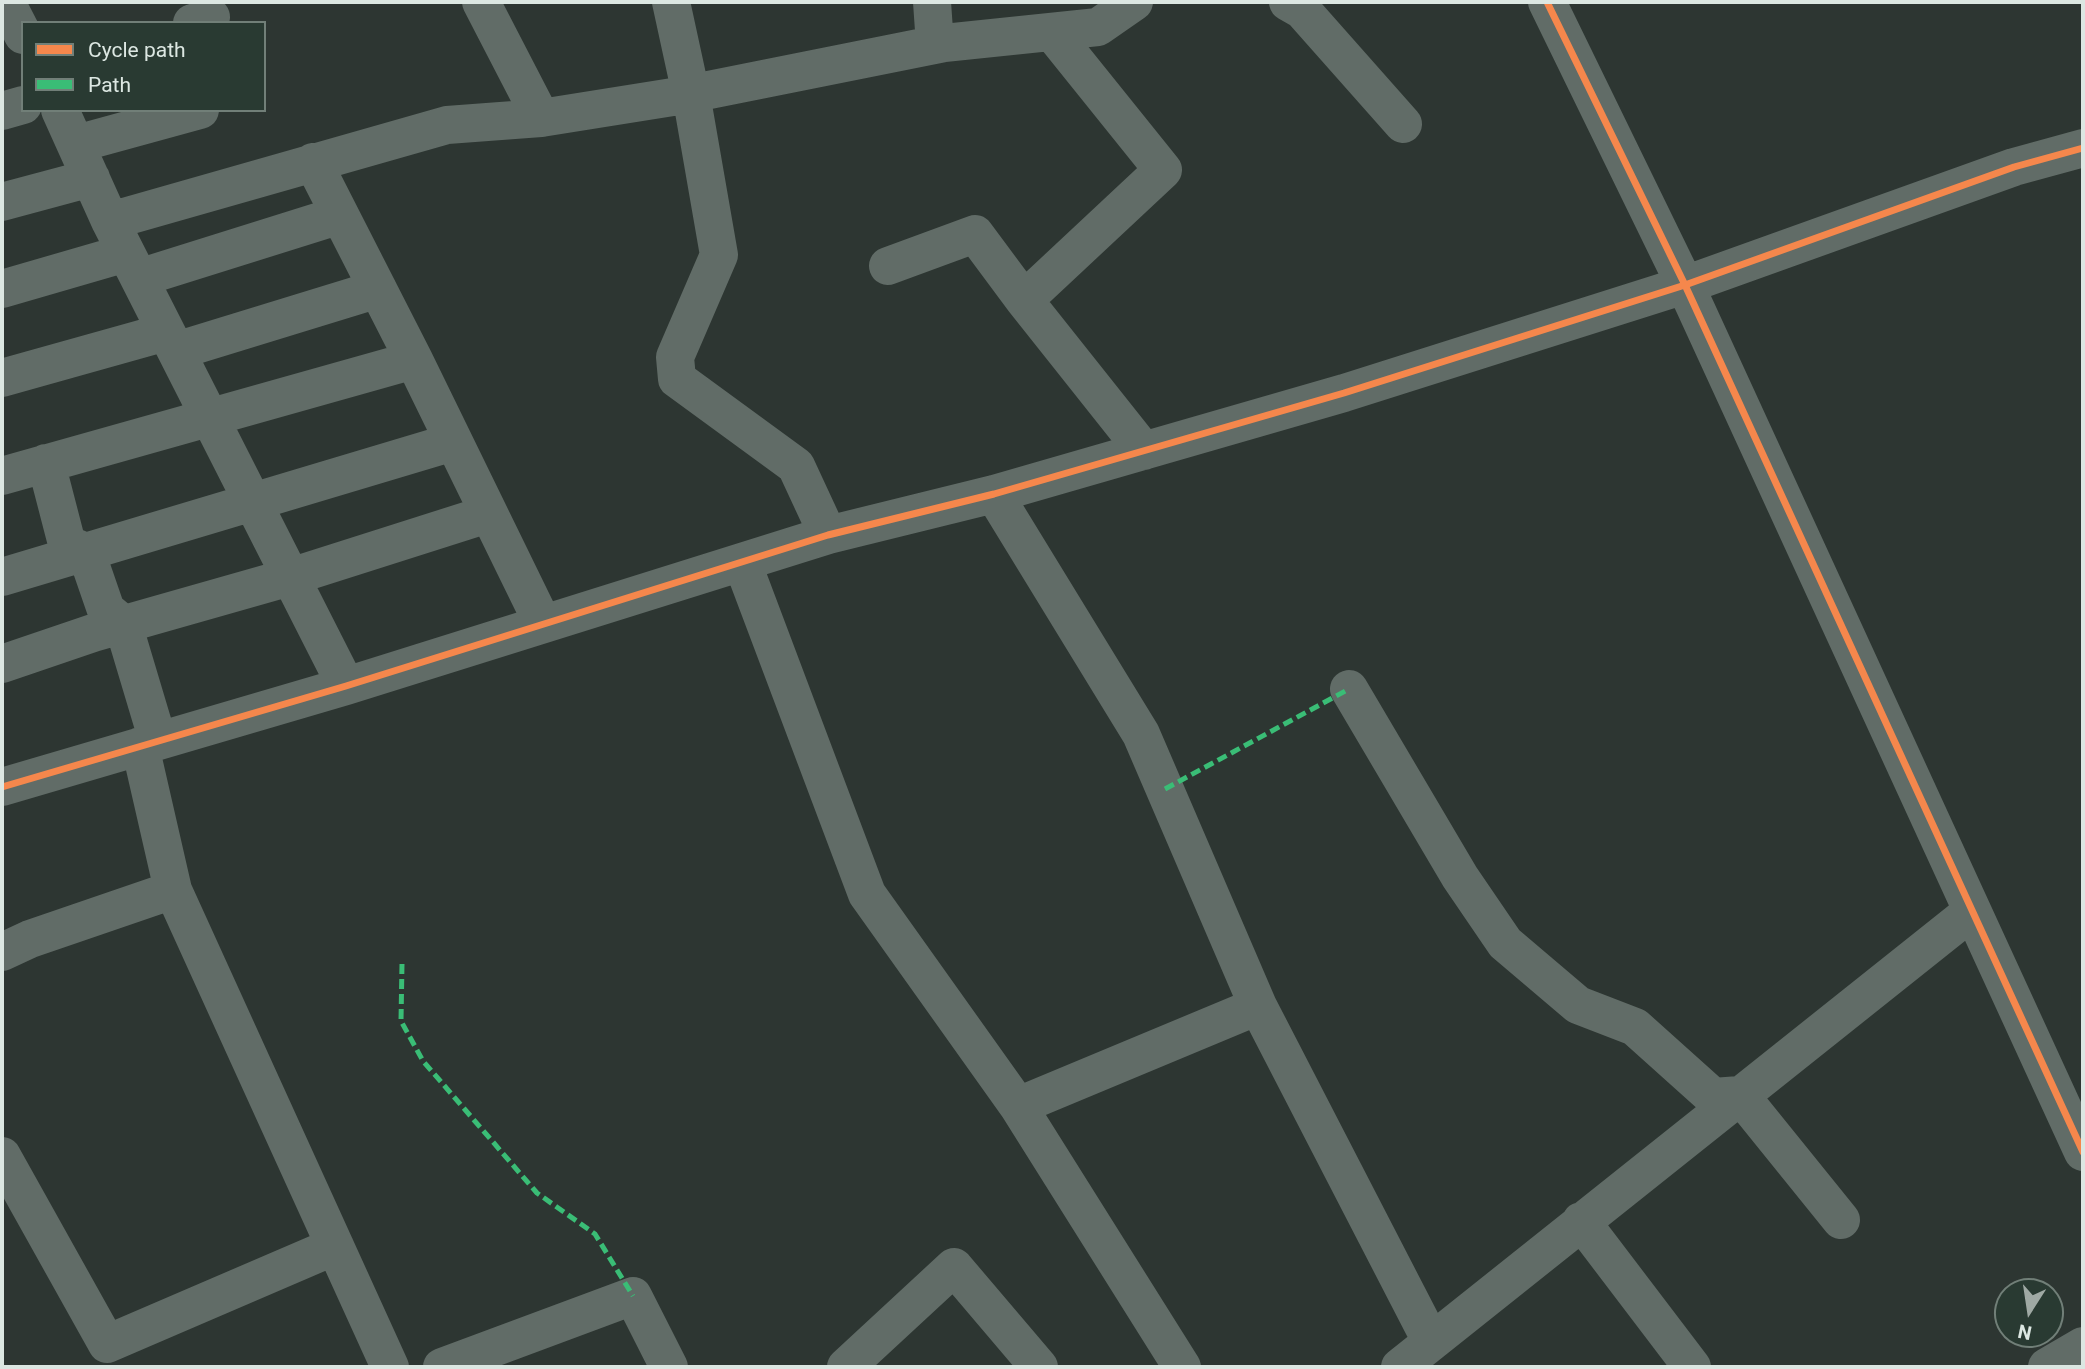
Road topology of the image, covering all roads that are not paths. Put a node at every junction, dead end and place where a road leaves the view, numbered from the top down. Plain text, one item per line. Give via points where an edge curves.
1 (481, 2) edge
2 (671, 2) edge
3 (932, 2) edge
4 (1134, 2) edge
5 (1289, 2) edge
6 (1547, 2) edge
7 (1052, 32) junction
8 (935, 45) junction
9 (691, 94) junction
10 (21, 106) edge
11 (2, 111) edge
12 (61, 112) edge
13 (195, 112) edge
14 (541, 118) junction
15 (1403, 124) dead end
16 (2083, 148) edge
17 (83, 161) junction
18 (313, 162) junction
19 (2, 202) edge
20 (340, 215) junction
21 (125, 251) junction
22 (888, 266) dead end
23 (1685, 285) junction
24 (2, 289) edge
25 (378, 289) junction
26 (1024, 300) junction
27 (171, 341) junction
28 (414, 360) junction
29 (2, 378) edge
30 (209, 417) junction
31 (453, 442) junction
32 (1144, 451) junction
33 (46, 463) junction
34 (2, 476) edge
35 (994, 494) junction
36 (254, 504) junction
37 (488, 514) junction
38 (828, 535) junction
39 (86, 552) junction
40 (742, 562) junction
41 (2, 577) edge
42 (290, 577) junction
43 (122, 624) junction
44 (543, 624) junction
45 (2, 664) edge
46 (346, 686) junction
47 (1349, 689) dead end
48 (149, 743) junction
49 (4, 779) edge
50 (173, 890) junction
51 (1971, 912) junction
52 (2, 952) edge
53 (1258, 1006) junction
54 (1740, 1096) junction
55 (1018, 1106) junction
56 (2083, 1152) edge
57 (2, 1156) edge
58 (1840, 1220) dead end
59 (1581, 1222) junction
60 (335, 1246) junction
61 (1431, 1341) junction
62 (2083, 1346) edge
63 (113, 1356) edge
64 (390, 1367) edge
65 (442, 1367) edge
66 (669, 1367) edge
67 (846, 1367) edge
68 (1039, 1367) edge
69 (1182, 1367) edge
70 (1400, 1367) edge
71 (1692, 1367) edge
72 (2047, 1367) edge

1 - 14 street
2 - 9 street
3 - 8 street
4 - 7 street via 1098,27
5 - 15 street via 1303,10
6 - 23 street
7 - 8 street
7 - 26 street via 1163,170
8 - 9 street
9 - 14 street
9 - 38 street via 719,256 676,356 677,379 796,466
10 - 11 street
12 - 17 street
13 - 17 street
14 - 18 street via 447,125
16 - 23 street via 2014,167
17 - 19 street
17 - 21 street
18 - 20 street
18 - 21 street
20 - 21 street
20 - 25 street
21 - 24 street
21 - 27 street
22 - 26 street via 975,234
23 - 32 street
23 - 51 street
25 - 27 street
25 - 28 street
26 - 32 street
27 - 29 street
27 - 30 street
28 - 30 street
28 - 31 street
30 - 33 street
30 - 36 street
31 - 36 street
31 - 37 street
32 - 35 street
33 - 34 street
33 - 39 street via 67,544
35 - 38 street
35 - 53 street via 1141,734
36 - 39 street
36 - 42 street
37 - 42 street
37 - 44 street
38 - 40 street
39 - 41 street
39 - 43 street via 106,610
40 - 44 street
40 - 55 street via 867,894
42 - 43 street
42 - 46 street
43 - 45 street
43 - 48 street
44 - 46 street
46 - 48 street
47 - 54 street via 1460,877 1505,943 1578,1005 1635,1027 1713,1097
48 - 49 street
48 - 50 street
50 - 52 street
50 - 60 street
51 - 54 street
51 - 56 street
53 - 55 street
53 - 61 street
54 - 58 street
54 - 59 street
55 - 69 street
57 - 63 street
59 - 61 street
59 - 71 street
60 - 63 street
60 - 64 street
61 - 70 street
62 - 72 street
65 - 66 street via 633,1296
67 - 68 street via 954,1267

